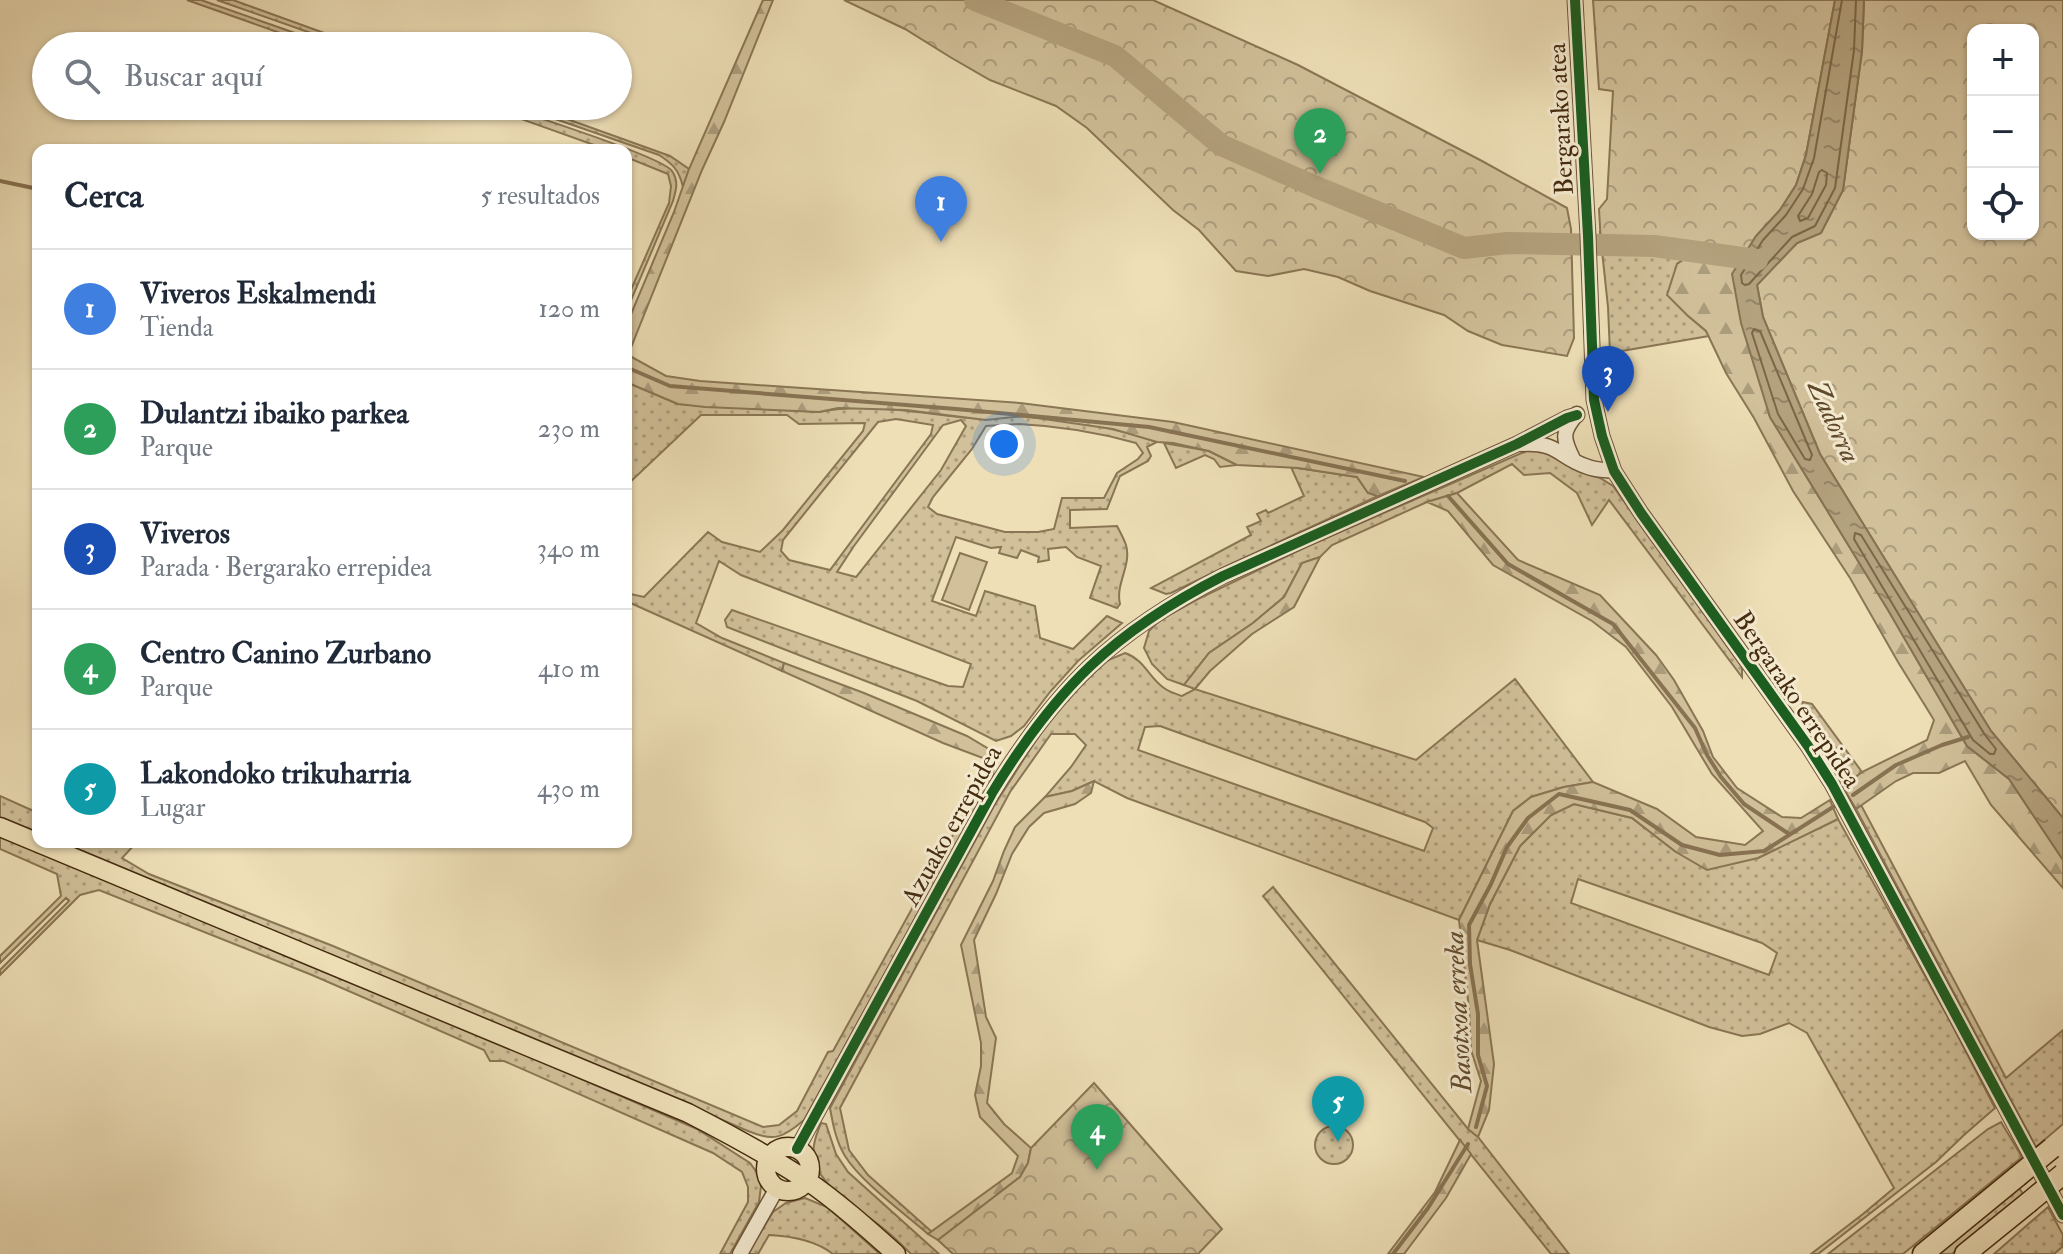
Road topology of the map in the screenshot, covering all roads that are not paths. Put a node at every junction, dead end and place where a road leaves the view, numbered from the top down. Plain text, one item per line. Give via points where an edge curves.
1 (1575, 0) edge
2 (1588, 236) joint
3 (1594, 400) junction
4 (1577, 415) junction
5 (1517, 444) junction
6 (1573, 460) junction
7 (1614, 471) junction
8 (0, 827) edge
9 (32, 840) edge
10 (51, 848) edge
11 (2058, 1143) edge
12 (797, 1149) junction
13 (769, 1157) junction
14 (2063, 1174) edge
15 (806, 1181) junction
16 (777, 1188) junction
17 (2028, 1203) junction
18 (2063, 1215) edge
19 (740, 1254) edge
20 (896, 1254) edge
21 (1923, 1254) edge
22 (1965, 1254) edge
23 (1976, 1254) edge

1 - 2 street, Bergarako atea
2 - 3 street, Bergarako errepidea
3 - 4 street, Azuako errepidea
3 - 7 street, Bergarako errepidea
4 - 5 street, Azuako errepidea
4 - 6 street via 1565,435
5 - 6 street via 1546,445
5 - 12 street, Azuako errepidea via 1183,596 1130,631 1083,672 1041,719 992,793
6 - 7 street
7 - 18 street, Bergarako errepidea via 1832,784
8 - 9 main road
10 - 13 main road via 688,1113
11 - 21 highway, bridge
12 - 13 main road via 787,1147
12 - 15 main road via 810,1169
13 - 15 main road
13 - 16 main road via 766,1174
14 - 17 highway, bridge
15 - 16 main road via 793,1190
15 - 20 main road
16 - 19 street
17 - 22 highway
17 - 23 highway

